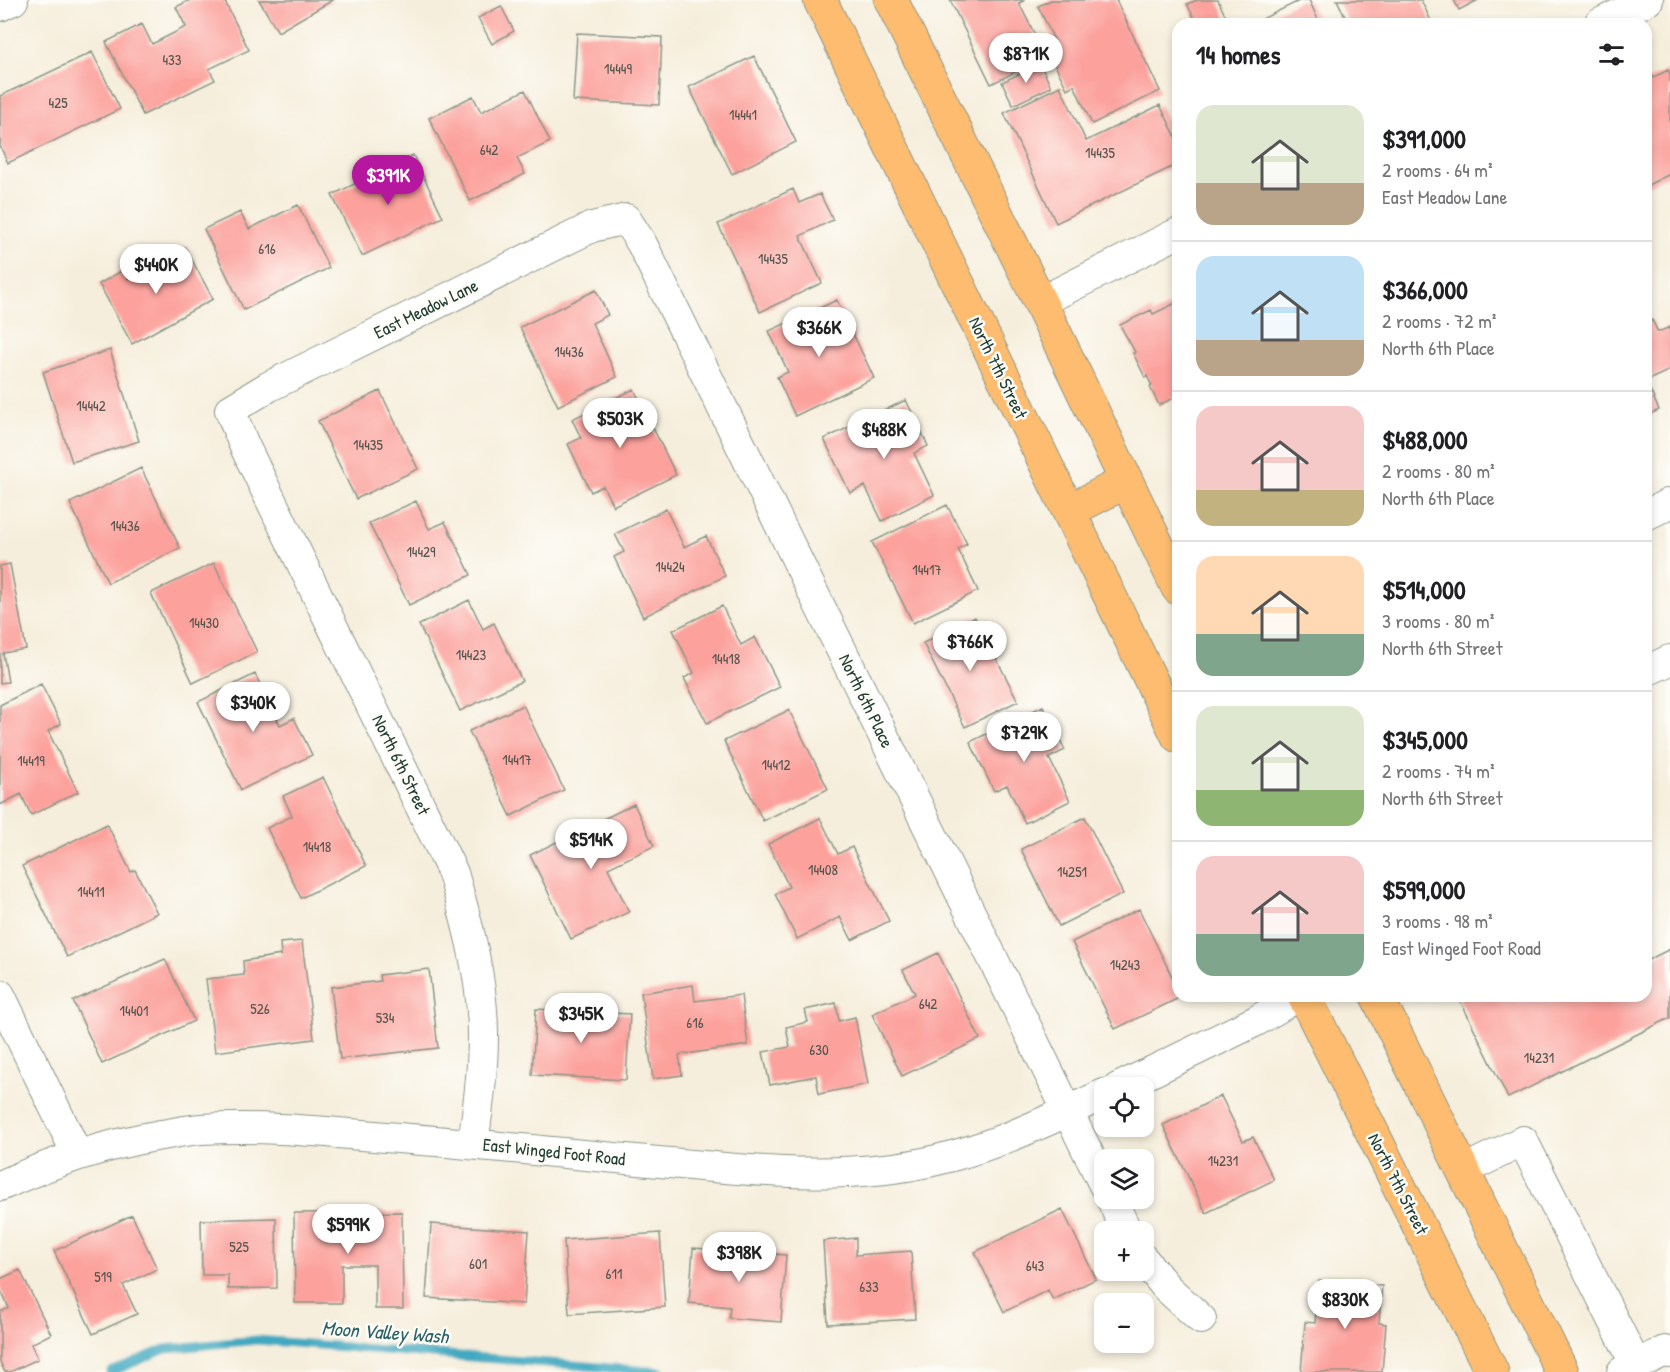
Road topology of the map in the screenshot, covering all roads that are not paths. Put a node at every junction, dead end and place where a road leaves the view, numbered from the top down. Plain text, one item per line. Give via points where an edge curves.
1 (13, 0) edge
2 (820, 0) edge
3 (891, 0) edge
4 (1648, 0) edge
5 (0, 6) edge
6 (1611, 18) edge
7 (626, 219) joint
8 (1172, 236) edge
9 (1040, 302) junction
10 (230, 410) joint
11 (1125, 482) junction
12 (1670, 503) edge
13 (1069, 511) junction
14 (1652, 512) edge
15 (1172, 576) edge
16 (1670, 660) edge
17 (1652, 668) edge
18 (1172, 724) edge
19 (0, 995) edge
20 (1288, 1002) edge
21 (1307, 1002) edge
22 (1380, 1002) edge
23 (1141, 1077) edge
24 (1094, 1099) edge
25 (1068, 1112) junction
26 (472, 1144) junction
27 (77, 1154) junction
28 (1094, 1165) edge
29 (1462, 1171) junction
30 (0, 1186) edge
31 (1154, 1272) edge
32 (1201, 1319) dead end
33 (1670, 1353) edge
34 (1629, 1369) edge
35 (1492, 1372) edge
36 (1562, 1372) edge

1 - 5 street
2 - 13 main road, North 7th Street
3 - 9 main road
4 - 6 street
7 - 10 street, East Meadow Lane via 592,227 268,387
7 - 25 street, North 6th Place via 642,244
8 - 9 street
9 - 11 main road
10 - 26 street, North 6th Street via 243,445 453,873 469,929 483,1033 481,1088
11 - 13 main road
11 - 15 main road
12 - 14 street
13 - 18 main road, North 7th Street
16 - 17 street
19 - 27 street
20 - 23 street
21 - 35 main road, North 7th Street
22 - 29 main road
24 - 25 street, East Winged Foot Road
25 - 26 street, East Winged Foot Road via 982,1148 924,1163 837,1173 761,1172
25 - 28 street, North 6th Place
26 - 27 street, East Winged Foot Road via 263,1128 210,1129 130,1140
27 - 30 street, East Winged Foot Road
29 - 34 street via 1523,1141
29 - 36 main road
31 - 32 street
33 - 34 street via 1665,1351

